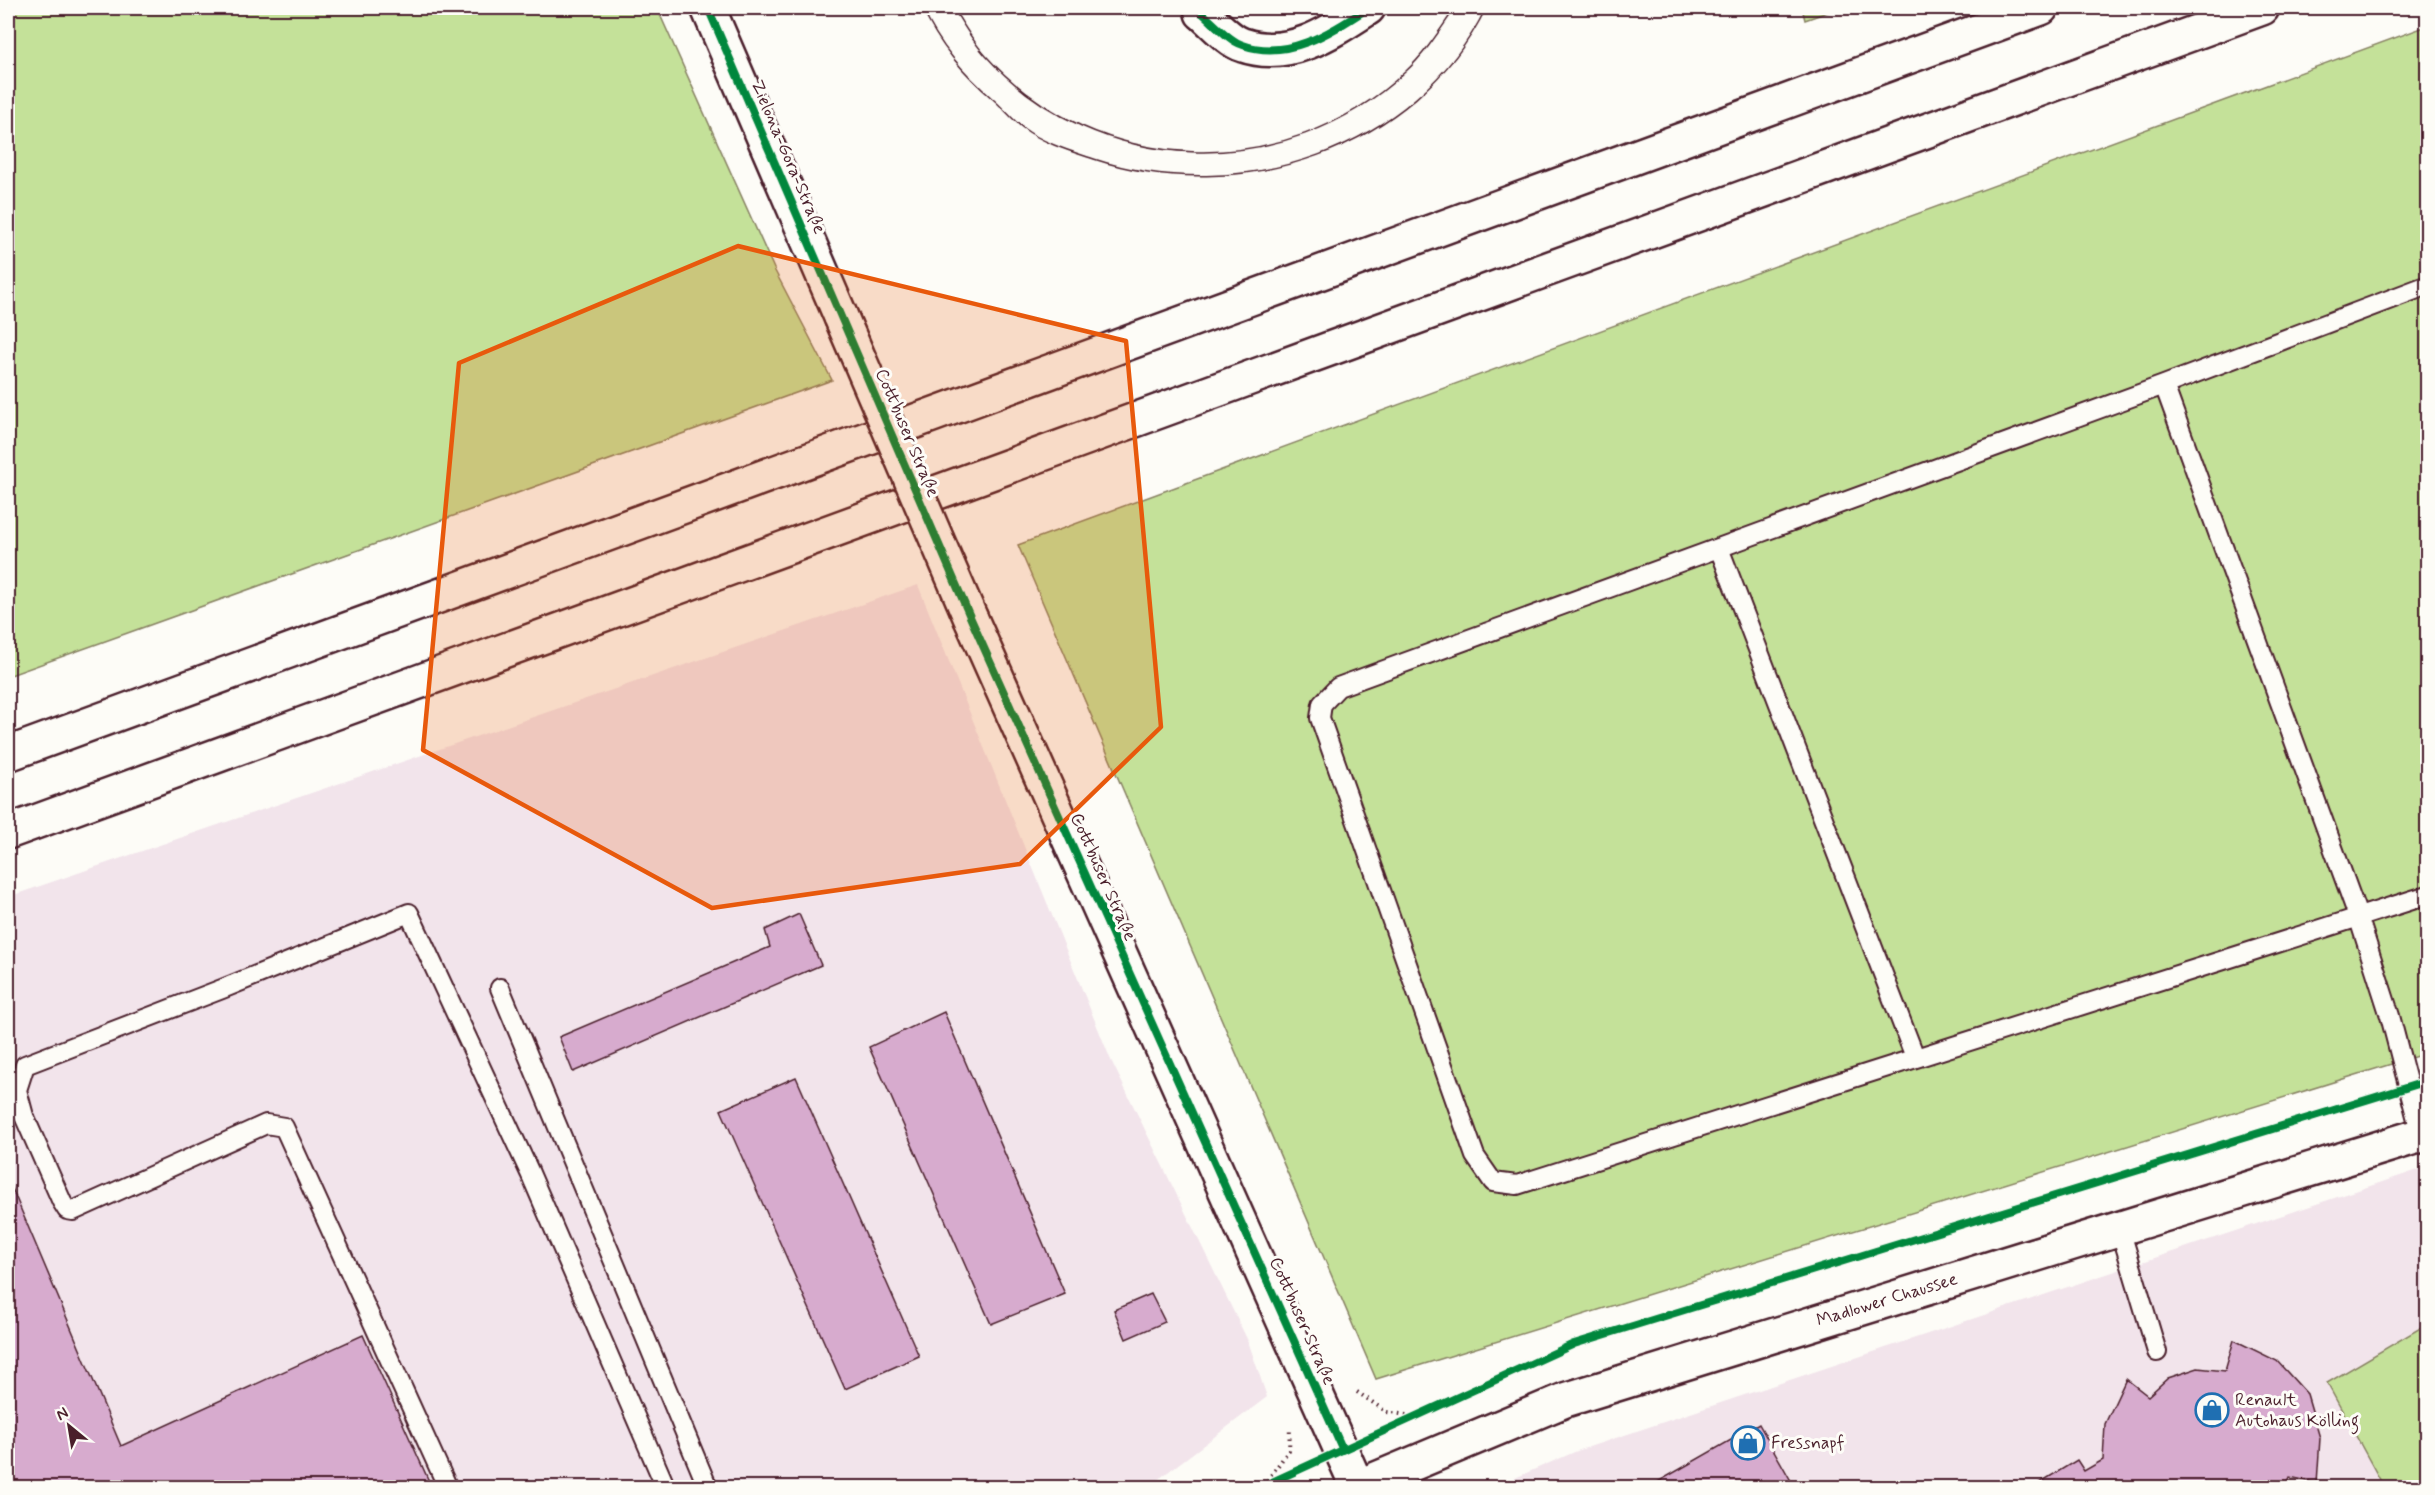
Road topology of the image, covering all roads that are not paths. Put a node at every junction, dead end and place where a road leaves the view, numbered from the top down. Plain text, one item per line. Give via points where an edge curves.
1 (708, 8) edge
2 (1201, 8) edge
3 (1368, 8) edge
4 (2041, 8) edge
5 (2262, 8) edge
6 (2427, 285) edge
7 (841, 317) joint
8 (2164, 385) junction
9 (1719, 548) junction
10 (8, 754) edge
11 (8, 832) edge
12 (2427, 895) edge
13 (2358, 916) junction
14 (500, 988) dead end
15 (1915, 1057) junction
16 (2424, 1134) edge
17 (2120, 1229) junction
18 (2157, 1352) dead end
19 (1357, 1487) edge
20 (448, 1488) edge
21 (666, 1488) edge
22 (708, 1488) edge

1 - 7 main road, Zielona-Gora-Straße
2 - 3 main road via 1241,45 1285,50 1330,33
4 - 10 main road
5 - 11 main road
6 - 8 lane
7 - 19 main road, Cottbuser Straße, bridge
8 - 9 lane
8 - 13 lane
9 - 15 lane
9 - 15 lane via 1338,687 1323,704 1320,718 1331,755 1475,1156 1493,1182 1517,1185
12 - 13 lane
13 - 15 lane
13 - 16 lane
14 - 22 lane
16 - 17 main road, Madlower Chaussee
17 - 18 lane
17 - 19 main road, Madlower Chaussee via 1565,1400
20 - 21 lane via 284,1128 266,1124 84,1208 67,1210 24,1116 17,1090 26,1065 409,913 525,1162

